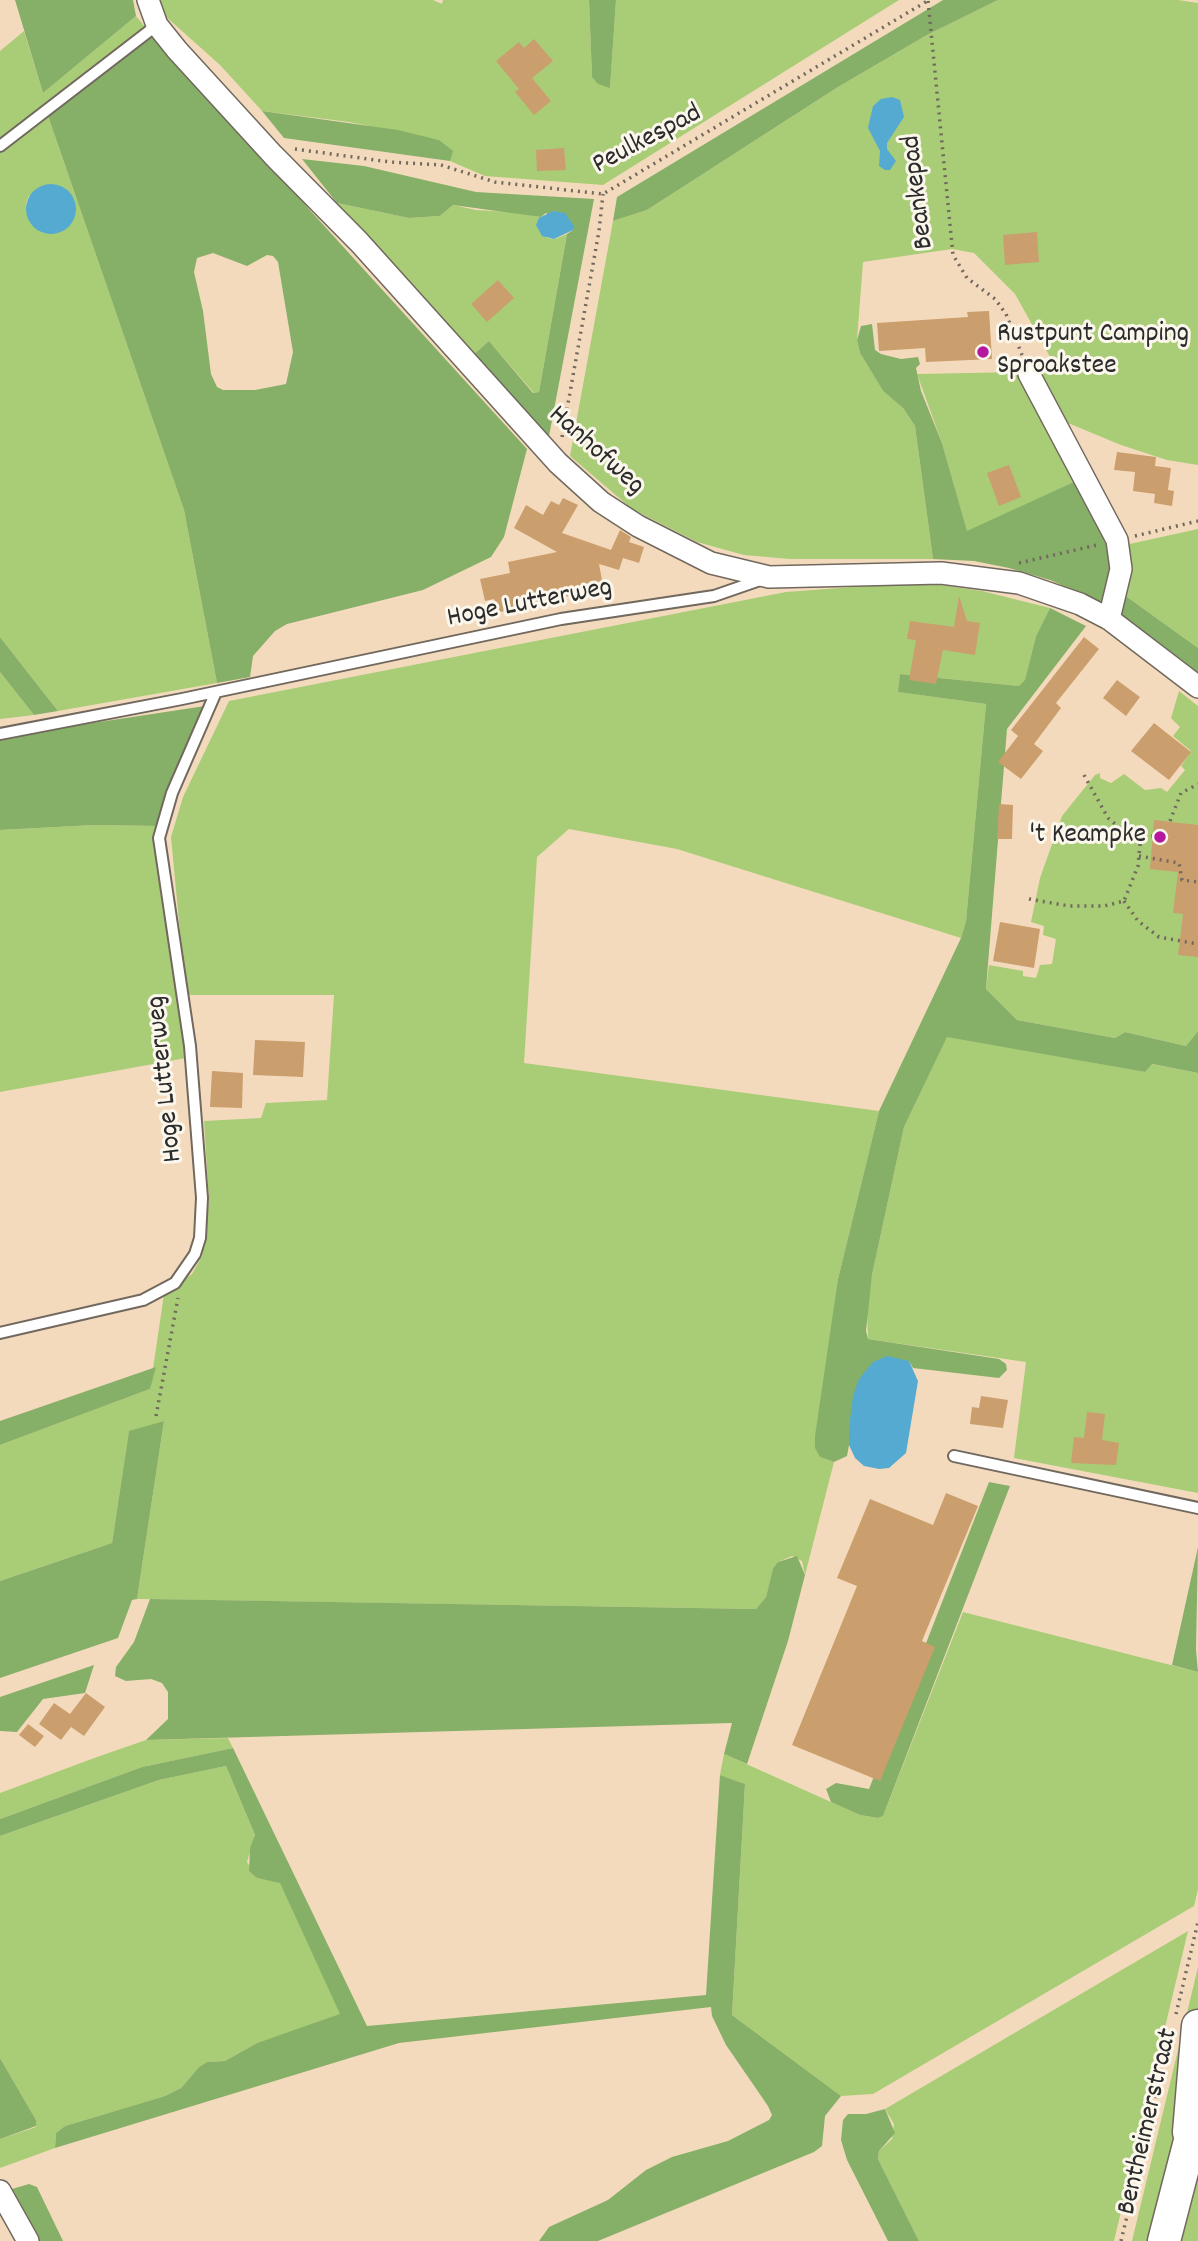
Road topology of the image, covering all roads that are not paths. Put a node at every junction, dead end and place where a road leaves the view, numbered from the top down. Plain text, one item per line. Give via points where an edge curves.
1 (148, 0) edge
2 (157, 25) junction
3 (0, 146) edge
4 (1029, 374) road end
5 (768, 577) junction
6 (1110, 619) junction
7 (1198, 687) edge
8 (216, 692) junction
9 (0, 734) edge
10 (0, 1333) edge
11 (954, 1456) dead end
12 (1198, 1508) edge
13 (1182, 2024) edge
14 (1198, 2110) edge
15 (1188, 2140) junction
16 (0, 2191) edge
17 (28, 2241) edge
18 (1164, 2241) edge

1 - 2 street, Hanhofweg
2 - 3 lane
2 - 5 street, Hanhofweg via 558,463 601,502 711,563
4 - 6 street via 1117,540 1121,569
5 - 6 street, Hanhofweg via 980,576 1049,593
5 - 8 lane, Hoge Lutterweg via 713,596 561,619
6 - 7 street, Hanhofweg
8 - 9 lane, Hoge Lutterweg
8 - 10 lane, Hoge Lutterweg via 172,793 159,838 190,1046 202,1199 195,1254 182,1275 143,1300
11 - 12 lane
13 - 15 main road, Bentheimerstraat
14 - 15 main road, Bentheimerstraat
15 - 18 main road, Bentheimerstraat
16 - 17 street

